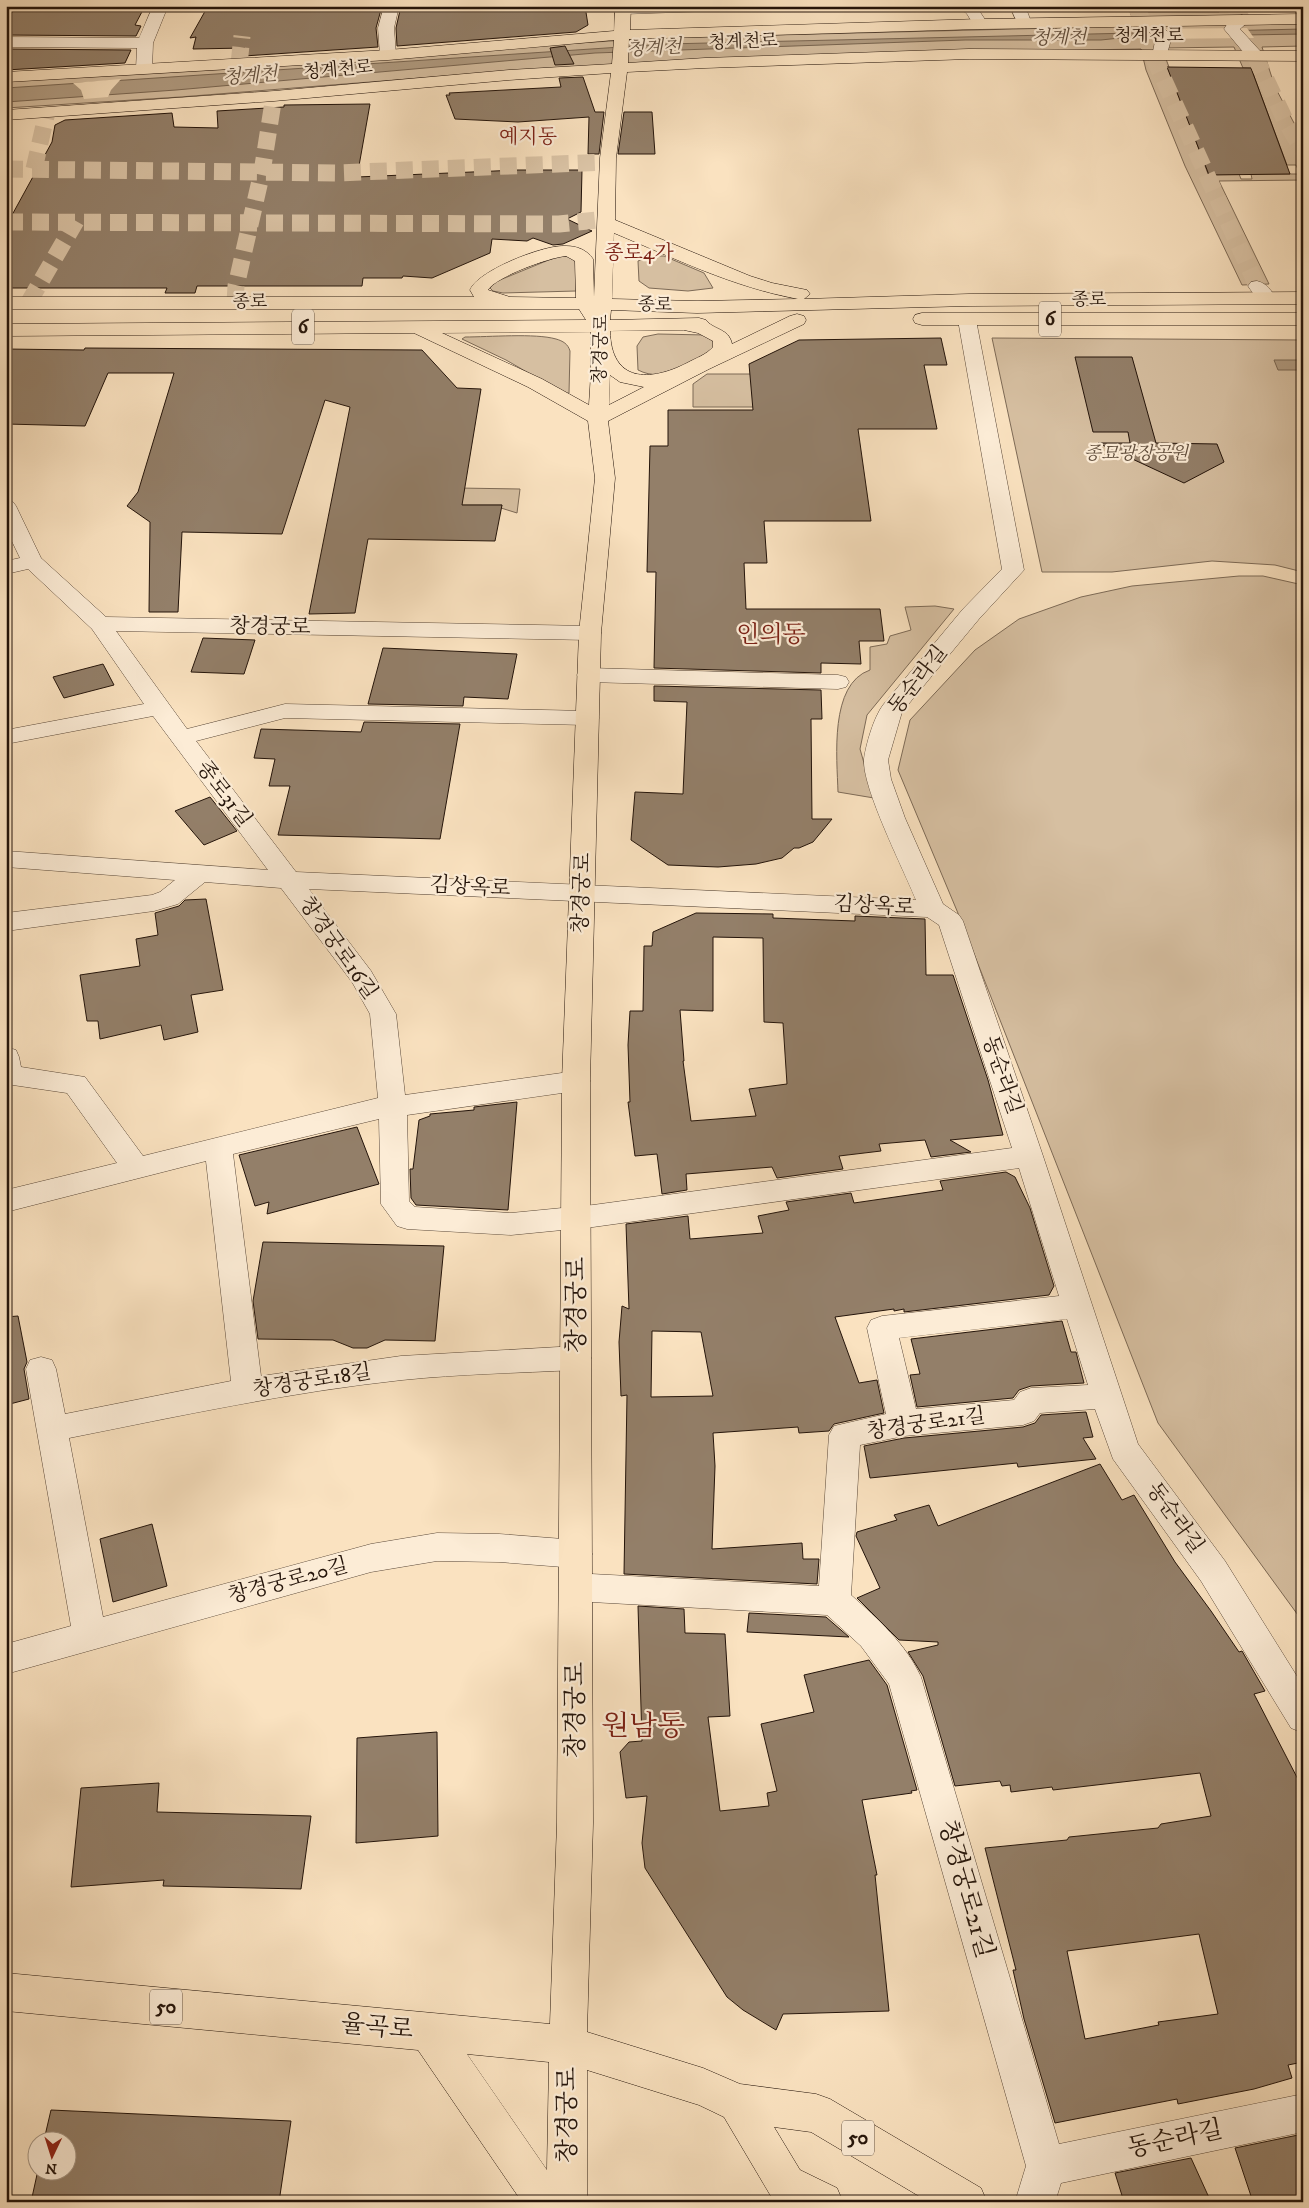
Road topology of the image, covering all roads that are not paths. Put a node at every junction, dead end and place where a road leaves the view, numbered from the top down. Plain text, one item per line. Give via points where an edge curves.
1 (161, 6) edge
2 (392, 6) edge
3 (708, 6) edge
4 (966, 6) edge
5 (1018, 6) edge
6 (623, 7) edge
7 (1303, 18) edge
8 (1242, 21) junction
9 (1144, 22) junction
10 (980, 24) junction
11 (1024, 24) junction
12 (622, 37) junction
13 (6, 42) edge
14 (145, 43) junction
15 (1161, 50) tunnel mouth
16 (1253, 52) junction
17 (388, 55) junction
18 (1303, 56) edge
19 (620, 67) junction
20 (144, 69) junction
21 (6, 77) edge
22 (6, 115) edge
23 (606, 222) junction
24 (1303, 298) edge
25 (6, 302) edge
26 (537, 302) junction
27 (852, 302) junction
28 (594, 303) junction
29 (1303, 319) edge
30 (797, 320) junction
31 (967, 320) junction
32 (683, 324) junction
33 (600, 326) junction
34 (414, 327) junction
35 (6, 330) edge
36 (601, 350) junction
37 (598, 418) junction
38 (6, 506) edge
39 (32, 561) junction
40 (6, 568) edge
41 (100, 624) junction
42 (590, 633) junction
43 (588, 675) junction
44 (838, 682) dead end
45 (158, 708) junction
46 (587, 718) junction
47 (6, 737) edge
48 (182, 738) junction
49 (6, 858) edge
50 (200, 873) junction
51 (289, 880) junction
52 (581, 892) junction
53 (933, 909) junction
54 (6, 922) edge
55 (6, 1057) edge
56 (576, 1081) junction
57 (393, 1107) junction
58 (218, 1148) junction
59 (1029, 1156) junction
60 (137, 1168) junction
61 (6, 1201) edge
62 (576, 1218) junction
63 (1078, 1306) junction
64 (576, 1358) junction
65 (41, 1370) dead end
66 (248, 1391) junction
67 (1107, 1396) junction
68 (904, 1423) junction
69 (52, 1429) junction
70 (576, 1554) junction
71 (576, 1589) junction
72 (834, 1600) junction
73 (90, 1636) junction
74 (6, 1659) edge
75 (1303, 1717) edge
76 (6, 1992) edge
77 (428, 2031) junction
78 (568, 2045) junction
79 (738, 2103) junction
80 (1303, 2113) edge
81 (1046, 2166) junction
82 (546, 2202) edge
83 (567, 2202) edge
84 (823, 2202) edge
85 (967, 2202) edge
86 (1035, 2202) edge

1 - 14 street
2 - 17 street via 386,28
3 - 6 street
4 - 10 street
5 - 11 street
6 - 12 main road
7 - 8 main road, 청계천로
8 - 9 main road, 청계천로
8 - 16 street via 1234,24 1232,29
9 - 11 main road, 청계천로
9 - 15 street via 1164,36
10 - 11 main road, 청계천로
10 - 12 main road, 청계천로
12 - 17 main road, 청계천로
12 - 19 main road, 창경궁로
13 - 14 street
14 - 20 street
16 - 18 main road, 청계천로
16 - 19 main road, 청계천로 via 969,54
17 - 20 main road, 청계천로
19 - 22 main road, 청계천로
19 - 23 main road, 창경궁로 via 608,158
20 - 21 main road, 청계천로
23 - 27 main road via 752,282 793,293
23 - 28 main road, 창경궁로
24 - 27 main road, 종로 / 6 via 1262,292
25 - 26 main road, 종로 / 6
26 - 28 main road, 종로 / 6
26 - 28 main road via 496,300 483,296 479,290 485,281 507,270 552,253 570,252 584,259 584,291
27 - 28 main road, 종로 / 6 via 698,307
28 - 33 main road via 588,312
29 - 31 main road, 종로 / 6
30 - 31 main road, 종로 / 6
30 - 32 main road, 종로 / 6
30 - 37 main road
31 - 53 street, 동순라길 via 1013,570 966,620 892,710 876,760 893,818
32 - 33 main road, 종로 / 6
32 - 36 main road via 713,332 722,342 722,348 712,357 671,378 650,382 624,377
33 - 34 main road, 종로 / 6
33 - 36 main road, 창경궁로
34 - 35 main road, 종로 / 6
34 - 37 main road via 535,383
36 - 37 main road, 창경궁로
37 - 42 main road, 창경궁로 via 605,478
38 - 39 street, 종로31길
39 - 40 street
39 - 41 street, 종로31길
41 - 42 street, 창경궁로
41 - 45 street, 종로31길
42 - 43 main road, 창경궁로
43 - 44 street
43 - 46 main road, 창경궁로
45 - 47 street
45 - 48 street, 종로31길
46 - 48 street via 284,711
46 - 52 main road, 창경궁로
48 - 51 street, 종로31길
49 - 50 street, 김상옥로
50 - 51 street, 김상옥로
50 - 54 street via 169,898 154,903
51 - 52 street, 김상옥로
51 - 57 street, 창경궁로16길 via 362,977 383,1014
52 - 53 street, 김상옥로
52 - 56 main road, 창경궁로
53 - 59 street, 동순라길 via 950,921
55 - 60 street via 9,1075 76,1084
56 - 57 street
56 - 62 main road, 창경궁로
57 - 58 street via 368,1110
57 - 62 street via 394,1204 407,1218 511,1224
58 - 60 street
58 - 66 street
59 - 62 street
59 - 63 street, 동순라길
60 - 61 street
62 - 64 main road, 창경궁로
63 - 67 street, 동순라길
63 - 68 street via 882,1328
64 - 66 street, 창경궁로18길 via 376,1370
64 - 70 main road, 창경궁로
65 - 69 street
66 - 69 street, 창경궁로18길
67 - 68 street, 창경궁로21길 via 1031,1401 1023,1412
67 - 75 street, 동순라길 via 1124,1450 1213,1571
68 - 72 street, 창경궁로21길 via 845,1435
69 - 73 street
70 - 71 main road, 창경궁로
70 - 73 street, 창경궁로20길 via 437,1547 371,1558
71 - 72 street
71 - 78 main road, 창경궁로 via 575,1823
72 - 81 street, 창경궁로21길 via 873,1635 904,1677
73 - 74 street, 창경궁로20길
76 - 77 main road, 율곡로 / 50
77 - 78 main road, 율곡로 / 50
77 - 82 main road
78 - 79 main road, 율곡로 / 50 via 703,2086
78 - 83 main road, 창경궁로
79 - 84 main road via 786,2184
79 - 85 main road, 율곡로 / 50 via 816,2113
80 - 81 street, 동순라길
81 - 86 street

